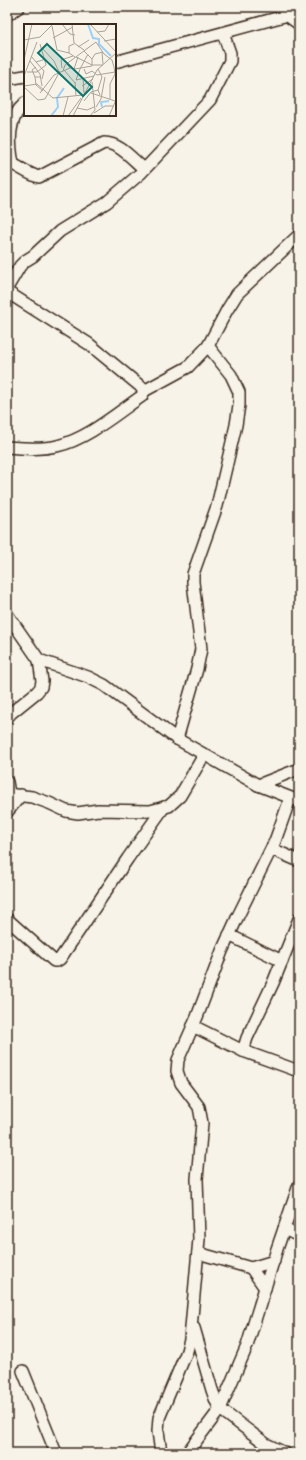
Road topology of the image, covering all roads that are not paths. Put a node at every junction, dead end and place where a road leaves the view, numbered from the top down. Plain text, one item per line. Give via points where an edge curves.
1 (19, 7) edge
2 (294, 14) edge
3 (7, 15) edge
4 (299, 24) edge
5 (223, 34) junction
6 (116, 62) edge
7 (24, 76) edge
8 (7, 79) edge
9 (24, 104) edge
10 (10, 163) edge
11 (144, 169) junction
12 (299, 235) edge
13 (7, 288) edge
14 (7, 292) edge
15 (208, 346) junction
16 (144, 391) junction
17 (7, 447) edge
18 (7, 614) edge
19 (39, 660) junction
20 (7, 718) edge
21 (177, 739) junction
22 (204, 755) junction
23 (299, 769) edge
24 (7, 782) edge
25 (258, 785) junction
26 (8, 794) edge
27 (21, 795) junction
28 (295, 800) edge
29 (164, 808) junction
30 (7, 812) edge
31 (272, 849) junction
32 (299, 861) edge
33 (7, 919) edge
34 (299, 919) edge
35 (230, 935) junction
36 (282, 961) junction
37 (193, 1026) junction
38 (243, 1051) junction
39 (299, 1071) edge
40 (299, 1185) edge
41 (284, 1230) junction
42 (299, 1236) edge
43 (198, 1253) junction
44 (274, 1261) junction
45 (251, 1268) junction
46 (265, 1288) junction
47 (192, 1324) junction
48 (23, 1371) dead end
49 (220, 1409) junction
50 (56, 1453) edge
51 (161, 1453) edge
52 (187, 1453) edge
53 (284, 1453) edge

1 - 3 street
2 - 4 street
2 - 5 street
5 - 6 street
5 - 11 street via 230,53 230,61 214,95
7 - 8 street
9 - 10 street via 13,123 10,136
10 - 11 street via 39,177 104,144 111,143
11 - 13 street via 107,202 60,231 34,256 25,261
12 - 15 street via 246,284 227,310
14 - 16 street via 89,344
15 - 16 street via 188,367
15 - 21 street via 230,375 239,392 239,405 217,506 193,574 201,649
16 - 17 street via 142,396 82,437 56,446 33,449
18 - 19 street
19 - 20 street via 41,687
19 - 21 street via 104,684
21 - 22 street
22 - 25 street
22 - 29 street via 180,796
23 - 25 street
24 - 26 street
25 - 28 street
26 - 27 street
27 - 29 street via 78,813 98,810 150,811
27 - 30 street
28 - 31 street
29 - 33 street via 57,961
31 - 32 street
31 - 35 street
34 - 36 street
35 - 36 street
35 - 37 street
36 - 38 street
37 - 38 street
37 - 43 street via 178,1060 177,1071 181,1083 199,1108 202,1123 197,1179
38 - 39 street
40 - 41 street
41 - 42 street
41 - 44 street
43 - 45 street
43 - 47 street
44 - 45 street
44 - 46 street
45 - 46 street
46 - 49 street via 240,1364
47 - 49 street
47 - 51 street via 187,1352 159,1418
48 - 50 street
49 - 52 street
49 - 53 street via 266,1444

